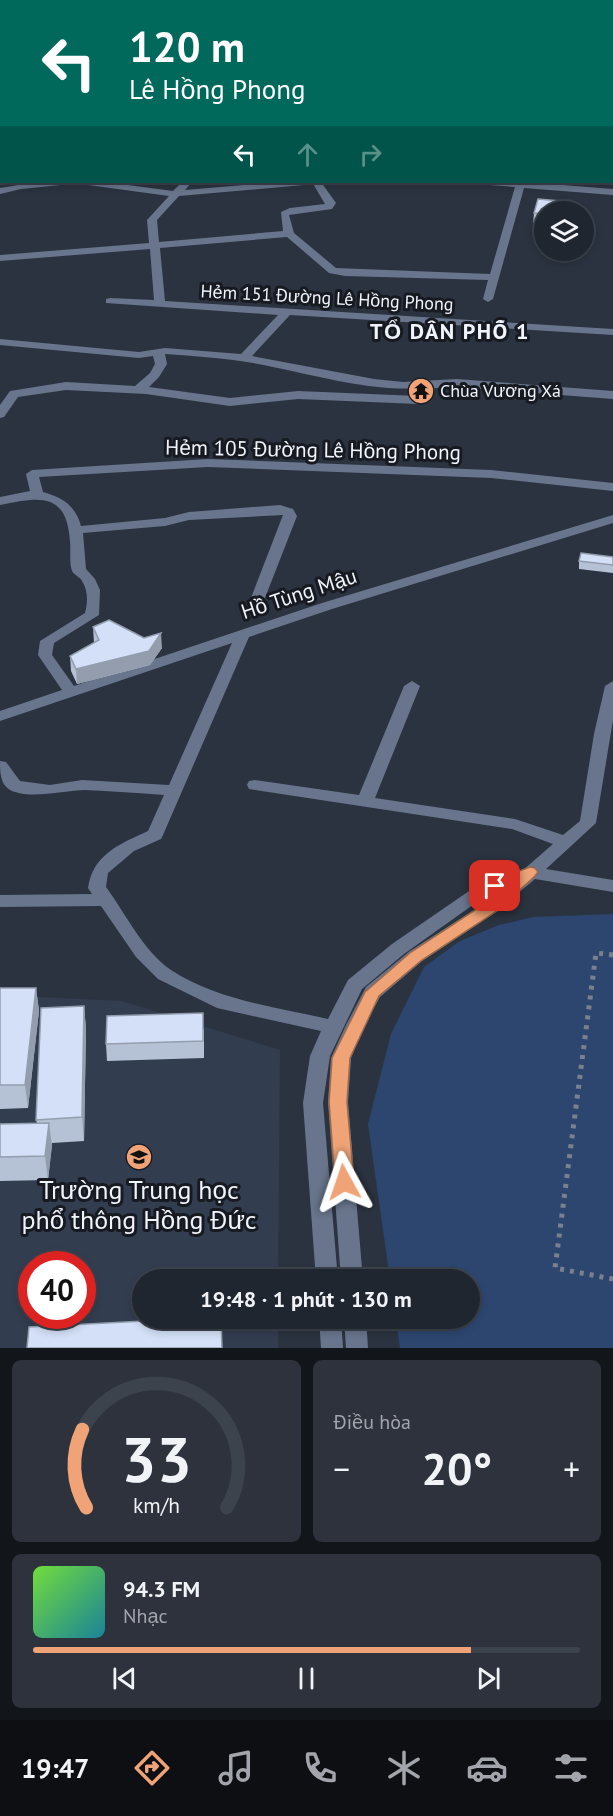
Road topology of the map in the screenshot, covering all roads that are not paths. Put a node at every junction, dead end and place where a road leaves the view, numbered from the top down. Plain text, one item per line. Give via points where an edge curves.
1 (51, 183) edge
2 (95, 183) edge
3 (186, 183) edge
4 (293, 183) edge
5 (318, 183) edge
6 (520, 183) edge
7 (0, 191) edge
8 (613, 192) edge
9 (174, 194) junction
10 (289, 234) junction
11 (153, 246) junction
12 (0, 258) edge
13 (494, 277) junction
14 (488, 299) dead end
15 (110, 301) dead end
16 (160, 305) junction
17 (287, 312) junction
18 (613, 332) edge
19 (0, 342) edge
20 (157, 351) junction
21 (243, 358) junction
22 (430, 384) junction
23 (139, 389) junction
24 (613, 395) edge
25 (0, 414) edge
26 (613, 487) edge
27 (37, 494) junction
28 (0, 501) edge
29 (613, 519) edge
30 (76, 530) junction
31 (256, 603) dead end
32 (243, 634) junction
33 (412, 686) dead end
34 (613, 686) edge
35 (71, 692) junction
36 (0, 716) edge
37 (0, 766) edge
38 (255, 785) dead end
39 (174, 790) junction
40 (365, 801) junction
41 (565, 842) junction
42 (530, 872) junction
43 (613, 886) edge
44 (103, 898) junction
45 (0, 901) edge
46 (333, 1027) junction
47 (326, 1269) edge
48 (351, 1269) edge
49 (331, 1329) edge
50 (356, 1329) edge
51 (332, 1348) edge
52 (357, 1348) edge

1 - 7 street
2 - 9 street
3 - 9 street
4 - 9 street
5 - 10 street via 331,205 286,212
6 - 8 street
6 - 13 street
9 - 11 street via 152,220
10 - 11 street
10 - 13 street via 338,272
11 - 12 street
11 - 16 street
13 - 14 street
15 - 16 street, Hẻm 151 Đường Lê Hồng Phong
16 - 17 street, Hẻm 151 Đường Lê Hồng Phong
17 - 18 street, Hẻm 151 Đường Lê Hồng Phong
17 - 21 street
19 - 20 street via 138,355
20 - 21 street
20 - 23 street via 161,364
21 - 22 street via 374,383
22 - 23 street via 425,399 418,400 298,395 230,402
22 - 24 street
23 - 25 street via 38,389 14,394
26 - 27 street, Hẻm 105 Đường Lê Hồng Phong via 491,474 208,463 32,474
27 - 28 street
27 - 30 street via 59,501 71,514
29 - 32 street, Hồ Tùng Mậu
30 - 31 street via 165,522 189,516 280,509 288,512 290,516
30 - 35 street via 79,570 89,577 96,600 92,615 46,641 45,654
32 - 35 street, Hồ Tùng Mậu
32 - 39 street
33 - 40 street
34 - 41 street via 588,824
35 - 36 street, Hồ Tùng Mậu
37 - 39 street via 15,786 50,790 102,785
38 - 40 street
39 - 44 street via 155,834 105,864 97,881
40 - 41 street via 515,824
41 - 42 street
42 - 43 street
42 - 46 street via 478,893 398,949 355,985
42 - 48 street via 491,907 416,956 373,992 355,1025 341,1058 338,1102
44 - 45 street
44 - 46 street via 142,952 164,974 224,1003
46 - 47 street via 320,1056 314,1103
49 - 51 street
50 - 52 street

